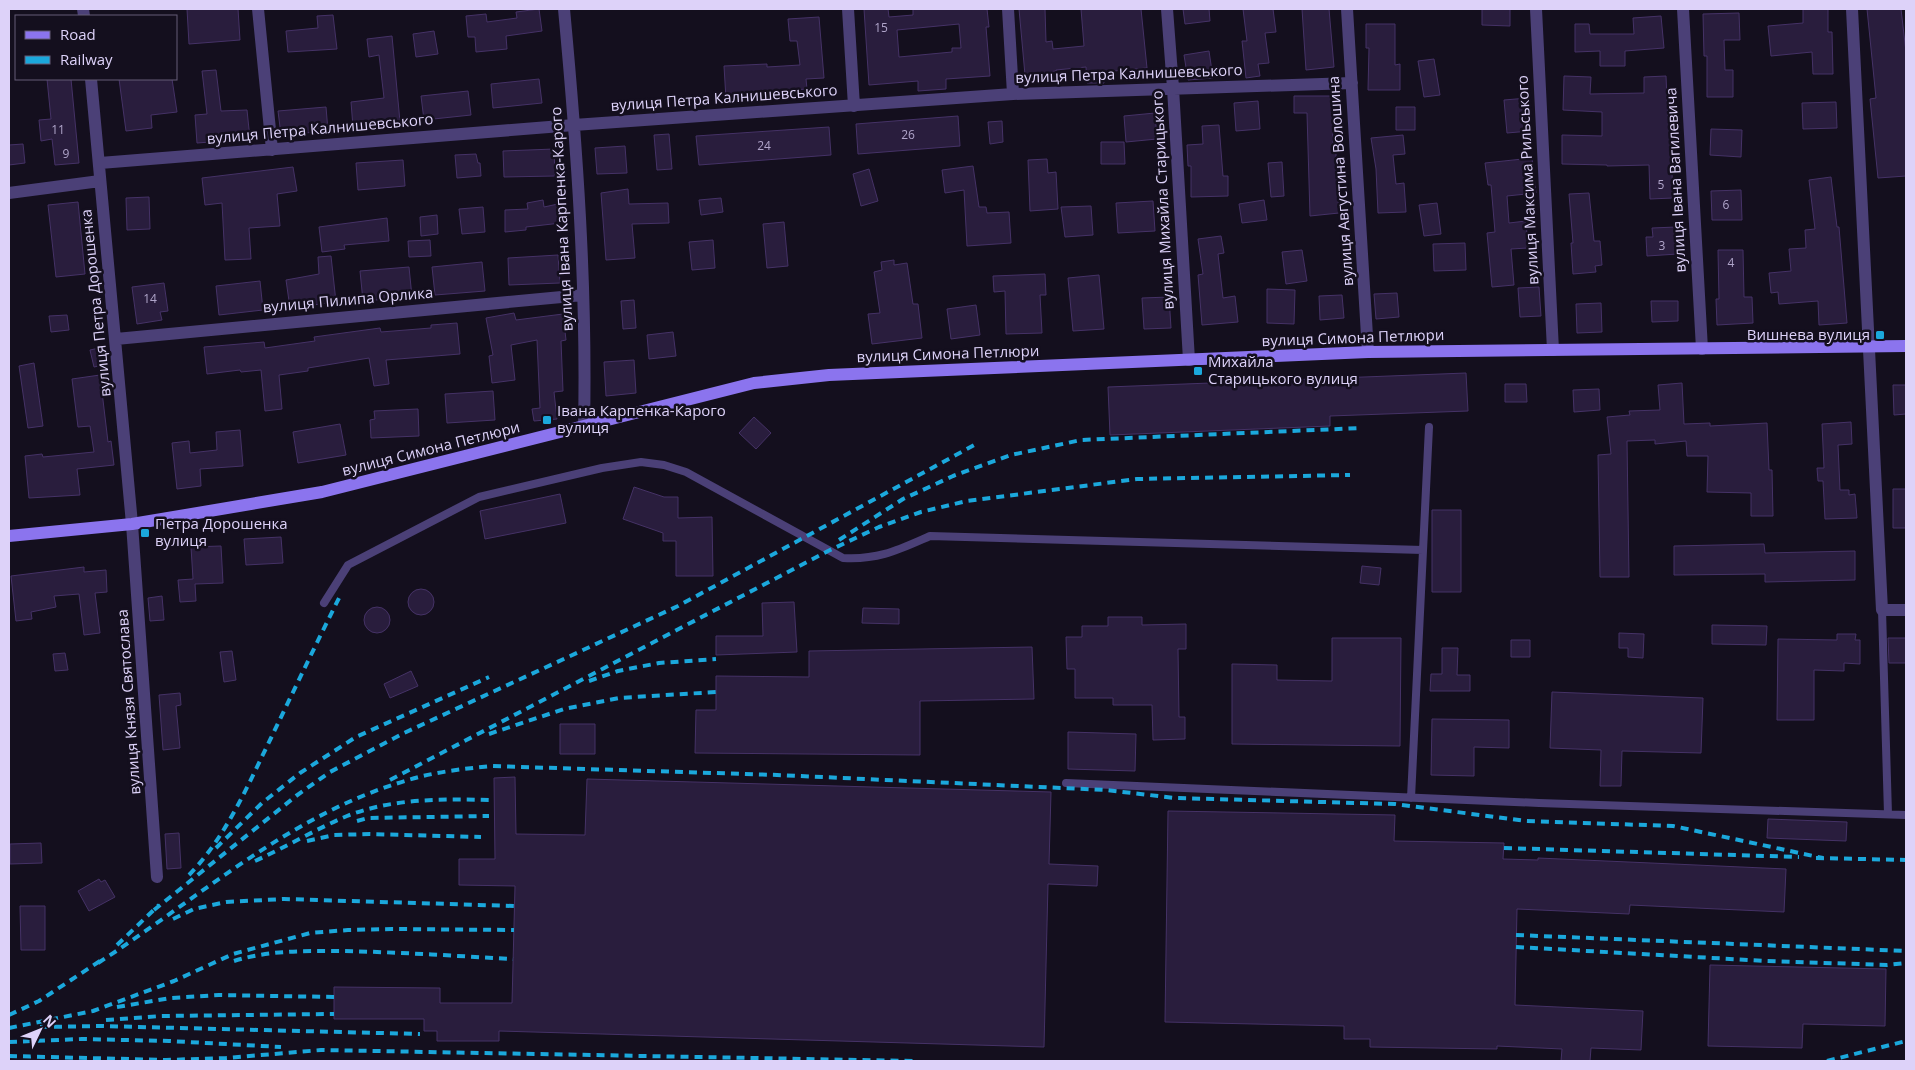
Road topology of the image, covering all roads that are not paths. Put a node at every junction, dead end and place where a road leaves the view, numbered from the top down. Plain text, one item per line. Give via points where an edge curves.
1 (258, 9) edge
2 (564, 9) edge
3 (848, 9) edge
4 (1008, 9) edge
5 (1167, 9) edge
6 (1347, 9) edge
7 (1536, 9) edge
8 (1683, 9) edge
9 (1852, 9) edge
10 (91, 80) edge
11 (1352, 83) junction
12 (1173, 88) junction
13 (1013, 94) junction
14 (854, 106) junction
15 (574, 125) junction
16 (272, 150) junction
17 (100, 163) junction
18 (100, 181) junction
19 (9, 193) edge
20 (583, 295) junction
21 (116, 338) junction
22 (1906, 346) edge
23 (1869, 347) junction
24 (1702, 349) junction
25 (1553, 350) junction
26 (1368, 352) junction
27 (1189, 360) junction
28 (584, 427) junction
29 (1429, 427) dead end
30 (132, 524) junction
31 (9, 536) edge
32 (1423, 550) junction
33 (324, 603) dead end
34 (1882, 610) junction
35 (1906, 610) edge
36 (1066, 783) dead end
37 (1411, 798) junction
38 (1888, 814) junction
39 (1906, 815) edge
40 (157, 877) dead end

1 - 16 street
2 - 15 street, вулиця Івана Карпенка-Карого
3 - 14 street
4 - 13 street
5 - 12 street, вулиця Михайла Старицького
6 - 11 street, вулиця Августина Волошина
7 - 25 street, вулиця Максима Рильського
8 - 24 street, вулиця Івана Вагилевича
9 - 23 street
10 - 17 street, вулиця Петра Дорошенка
11 - 12 street, вулиця Петра Калнишевського
11 - 26 street, вулиця Августина Волошина
12 - 13 street, вулиця Петра Калнишевського
12 - 27 street, вулиця Михайла Старицького
13 - 14 street, вулиця Петра Калнишевського
14 - 15 street, вулиця Петра Калнишевського
15 - 16 street, вулиця Петра Калнишевського
15 - 20 street, вулиця Івана Карпенка-Карого
16 - 17 street, вулиця Петра Калнишевського
17 - 18 street, вулиця Петра Дорошенка
18 - 19 street
18 - 21 street, вулиця Петра Дорошенка
20 - 21 street, вулиця Пилипа Орлика
20 - 28 street, вулиця Івана Карпенка-Карого
21 - 30 street, вулиця Петра Дорошенка
22 - 23 main road, вулиця Симона Петлюри
23 - 24 main road, вулиця Симона Петлюри
23 - 34 street
24 - 25 main road, вулиця Симона Петлюри
25 - 26 main road, вулиця Симона Петлюри
26 - 27 main road, вулиця Симона Петлюри
27 - 28 main road, вулиця Симона Петлюри via 830,375 754,383
28 - 30 main road, вулиця Симона Петлюри via 322,492
29 - 32 lane
30 - 31 main road, вулиця Симона Петлюри
30 - 40 street, вулиця Князя Святослава
32 - 33 lane via 930,536 892,553 863,559 843,558 686,472 641,462 479,497 348,565
32 - 37 lane
34 - 35 street
34 - 38 lane
36 - 37 lane
37 - 38 lane
38 - 39 lane

